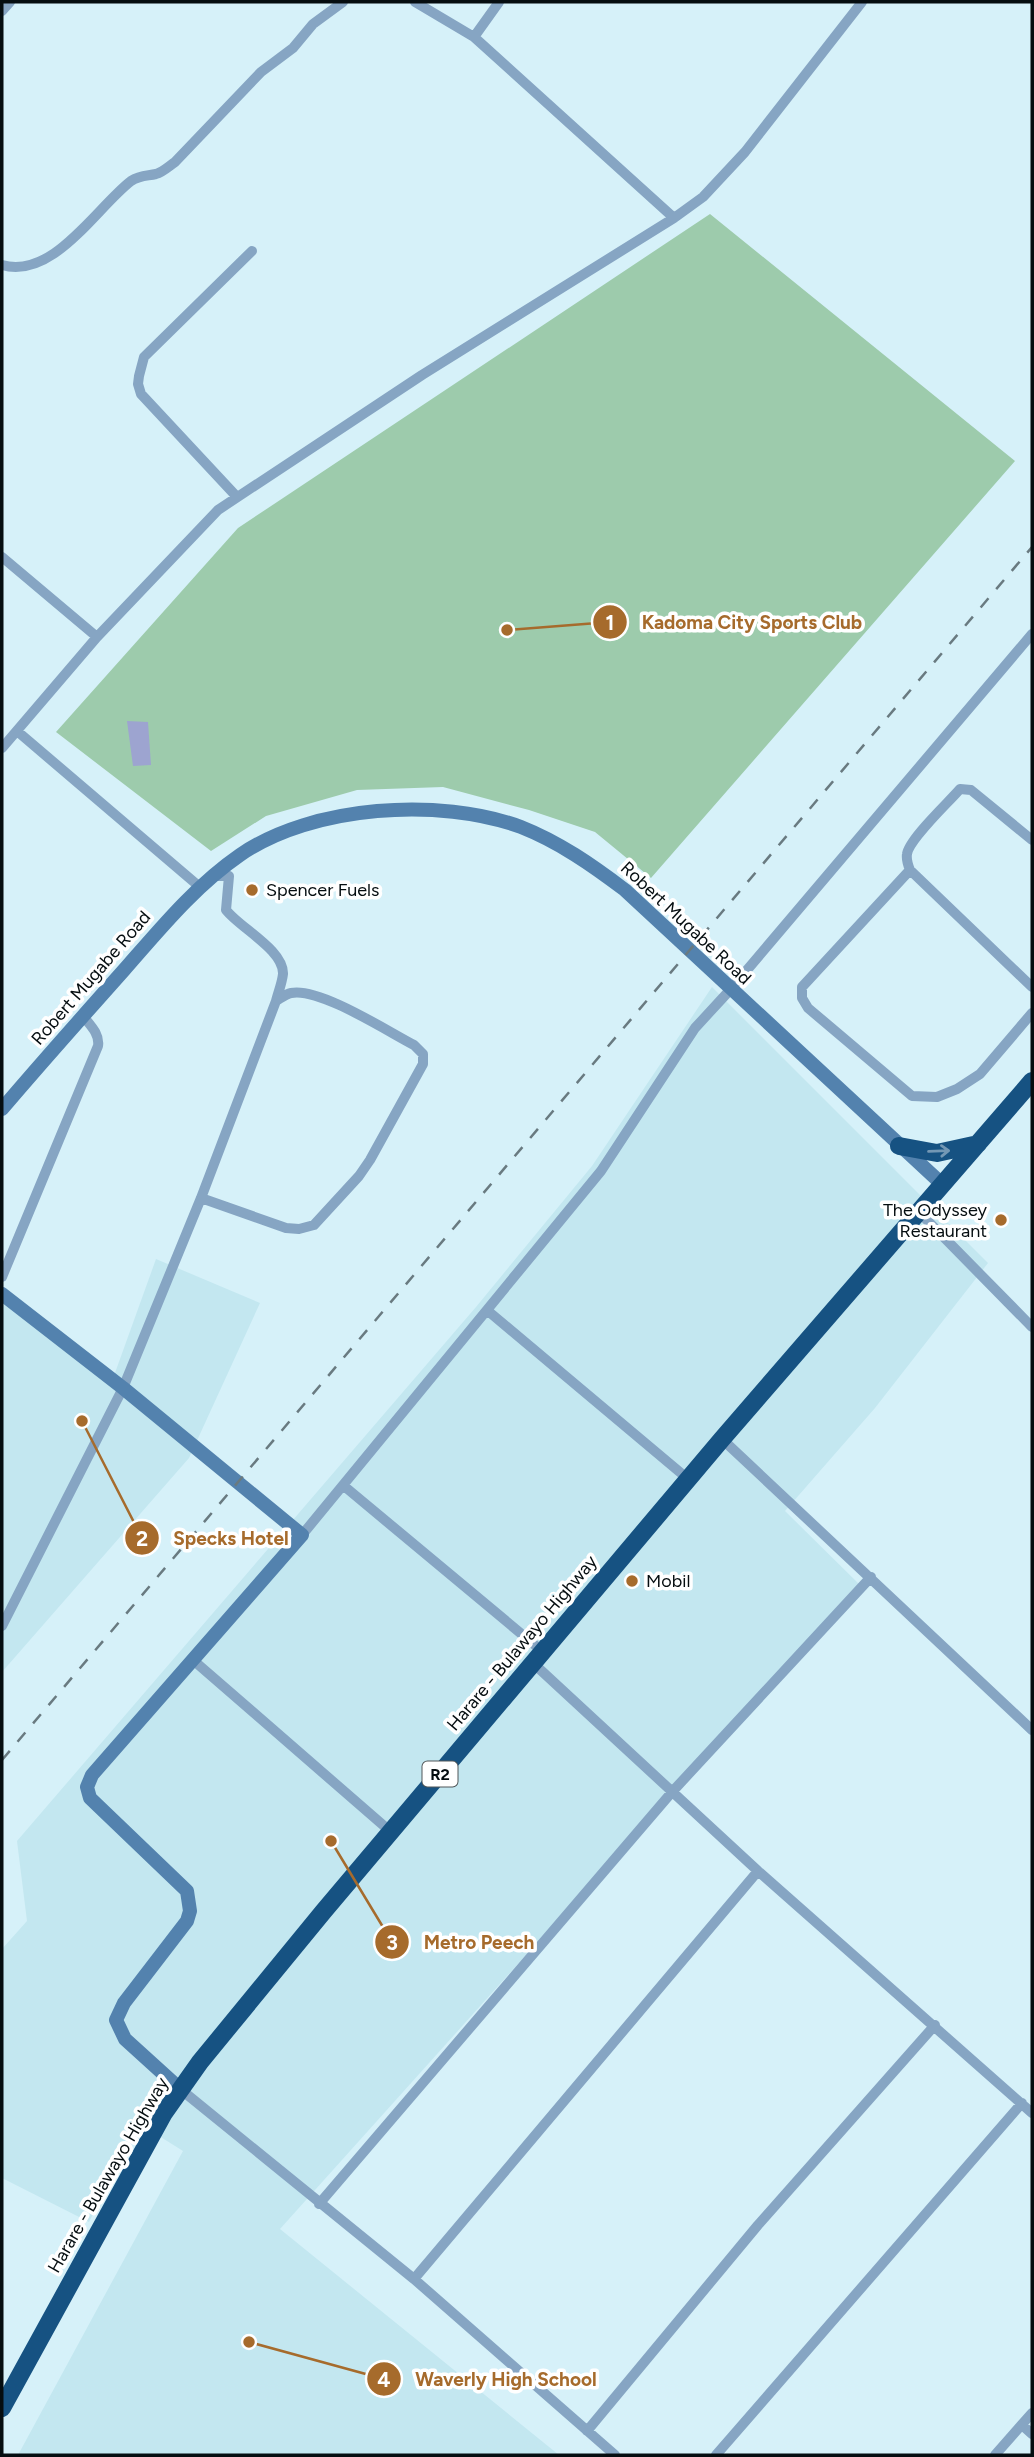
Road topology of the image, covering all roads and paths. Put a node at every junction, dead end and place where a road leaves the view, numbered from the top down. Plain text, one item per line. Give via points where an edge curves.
1 (10, 2) edge
2 (343, 2) edge
3 (415, 2) edge
4 (499, 2) edge
5 (862, 2) edge
6 (2, 11) edge
7 (474, 37) junction
8 (674, 218) junction
9 (252, 251) dead end
10 (2, 265) edge
11 (237, 496) junction
12 (2, 558) edge
13 (1032, 634) edge
14 (97, 638) junction
15 (17, 731) junction
16 (2, 748) edge
17 (1032, 840) edge
18 (910, 870) junction
19 (215, 876) junction
20 (201, 888) junction
21 (1032, 988) edge
22 (730, 990) junction
23 (276, 1001) junction
24 (1032, 1013) edge
25 (83, 1016) junction
26 (1032, 1081) edge
27 (2, 1109) edge
28 (978, 1144) junction
29 (899, 1146) junction
30 (943, 1185) junction
31 (201, 1198) junction
32 (919, 1212) junction
33 (2, 1277) edge
34 (2, 1294) edge
35 (488, 1311) junction
36 (1032, 1327) edge
37 (123, 1388) junction
38 (722, 1439) junction
39 (688, 1479) junction
40 (345, 1486) junction
41 (302, 1535) junction
42 (871, 1577) junction
43 (2, 1626) edge
44 (538, 1657) junction
45 (193, 1660) junction
46 (1032, 1730) edge
47 (672, 1793) junction
48 (391, 1832) junction
49 (758, 1871) junction
50 (935, 2025) junction
51 (180, 2088) junction
52 (1022, 2103) junction
53 (1032, 2113) edge
54 (319, 2204) junction
55 (414, 2279) junction
56 (2, 2407) edge
57 (1032, 2413) edge
58 (1022, 2425) junction
59 (587, 2431) junction
60 (1032, 2434) edge
61 (615, 2455) edge
62 (716, 2455) edge
63 (995, 2455) edge

1 - 6 street
2 - 10 street via 261,72 175,162 159,173 138,176 128,183 76,237 42,260 16,269
3 - 7 street
4 - 7 street
5 - 8 street via 745,152 703,197
7 - 8 street
8 - 11 street
9 - 11 street via 144,357 138,384 141,394
11 - 14 street via 200,528
12 - 14 street
13 - 22 street
14 - 15 street
15 - 16 street
15 - 20 street
17 - 18 street via 971,790 961,789 909,848
18 - 21 street
18 - 24 street via 802,987 808,1008 912,1096 937,1097 980,1074
19 - 20 street, Robert Mugabe Road
19 - 22 street, Robert Mugabe Road via 241,854 268,840 341,815 411,810 485,818 559,844 598,869
19 - 23 street via 229,876 226,910 281,963
20 - 25 street, Robert Mugabe Road
22 - 29 street, Robert Mugabe Road
22 - 35 street via 695,1028 601,1171
23 - 31 street
23 - 31 street via 290,993 329,1000 414,1045 423,1054 423,1064 370,1160 314,1225 286,1228
25 - 27 street, Robert Mugabe Road
25 - 33 street via 97,1035 98,1046
26 - 28 highway, Harare - Bulawayo Highway / R2
29 -> 28 highway via 937,1153
28 - 30 highway, Harare - Bulawayo Highway / R2
29 - 30 street, Robert Mugabe Road
30 - 32 highway, Harare - Bulawayo Highway / R2
31 - 37 street
32 - 36 street
32 - 38 highway, Harare - Bulawayo Highway / R2
34 - 37 street
35 - 39 street
35 - 40 street
37 - 41 street
37 - 43 street
38 - 39 highway, Harare - Bulawayo Highway / R2
38 - 42 street
39 - 44 highway, Harare - Bulawayo Highway / R2
40 - 41 street
40 - 44 street
41 - 45 street
42 - 46 street
42 - 47 street
44 - 47 street
44 - 48 highway, Harare - Bulawayo Highway / R2
45 - 48 street
45 - 51 street via 92,1775 87,1787 90,1798 187,1891 187,1921 116,2020 125,2039
47 - 49 street
47 - 54 street
48 - 51 highway, Harare - Bulawayo Highway / R2
49 - 50 street
49 - 55 street
50 - 52 street
50 - 59 street via 758,2225
51 - 54 street
51 - 56 highway, Harare - Bulawayo Highway / R2
52 - 53 street
52 - 62 street
54 - 55 street
55 - 59 street
57 - 58 street
58 - 60 street
58 - 63 street
59 - 61 street

